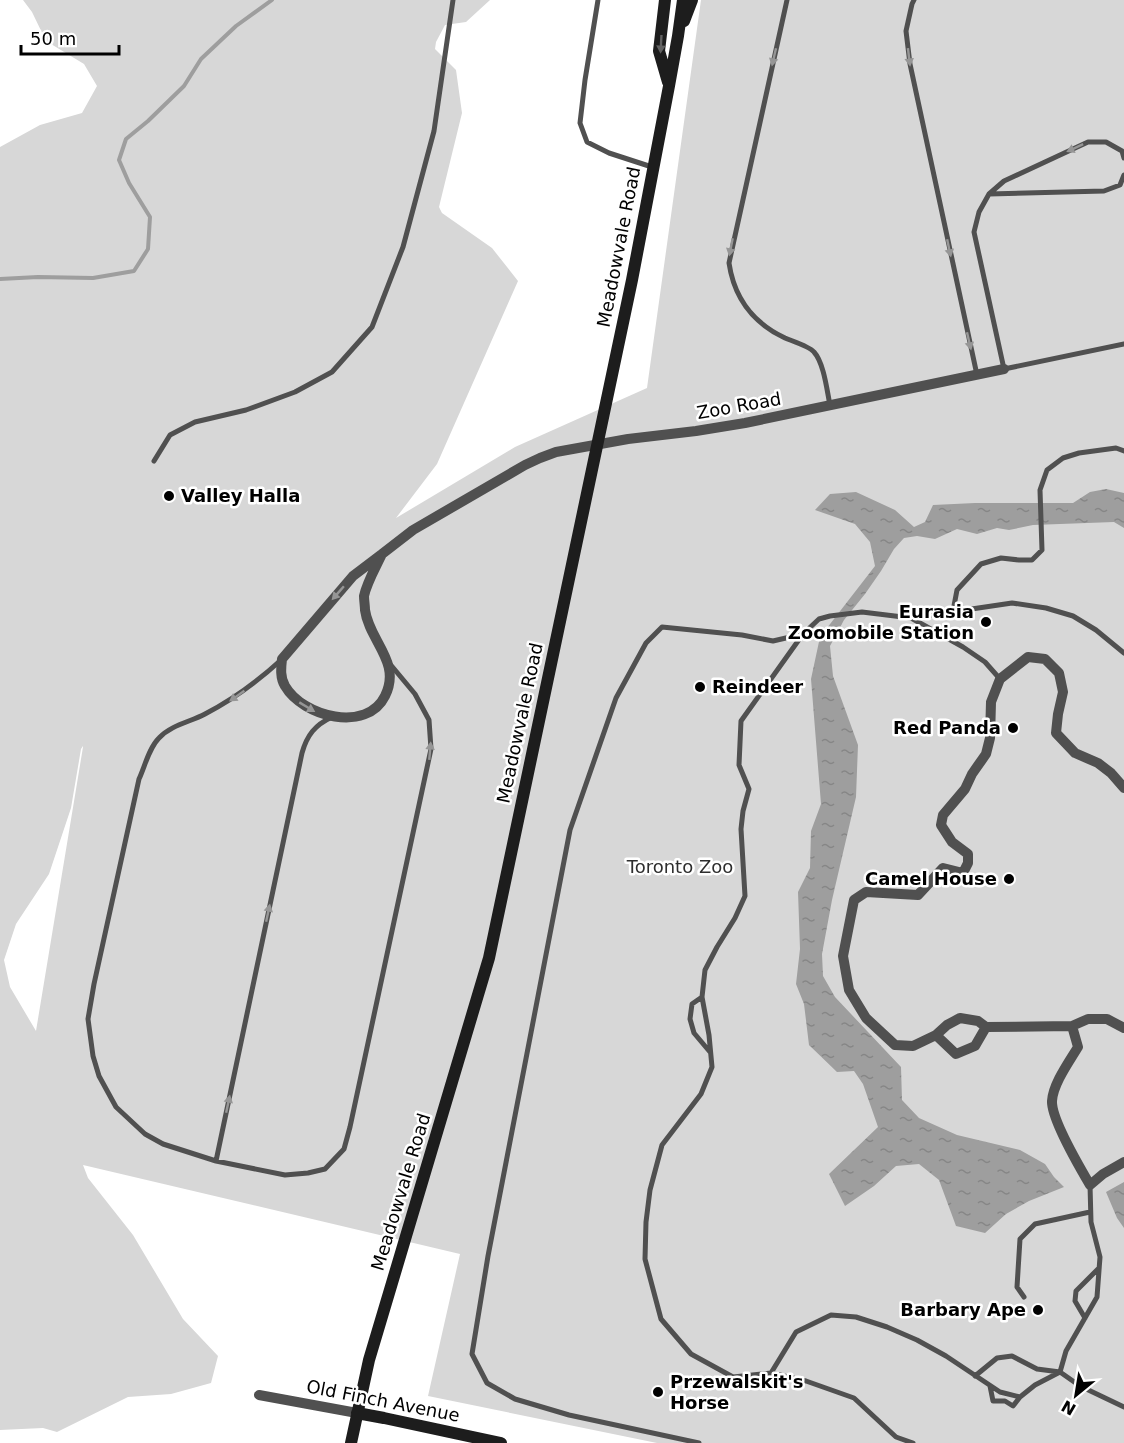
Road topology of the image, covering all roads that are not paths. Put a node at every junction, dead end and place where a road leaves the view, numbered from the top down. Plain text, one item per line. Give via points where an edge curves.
1 (453, 0) edge
2 (598, 0) edge
3 (665, 0) edge
4 (682, 0) edge
5 (693, 0) edge
6 (787, 0) edge
7 (914, 0) edge
8 (678, 36) junction
9 (669, 86) junction
10 (1124, 158) edge
11 (654, 167) junction
12 (1124, 175) edge
13 (989, 194) junction
14 (1124, 344) edge
15 (1004, 369) junction
16 (977, 375) junction
17 (830, 405) junction
18 (598, 444) junction
19 (1124, 451) edge
20 (154, 461) dead end
21 (382, 554) junction
22 (953, 611) junction
23 (911, 618) junction
24 (803, 634) junction
25 (1124, 653) edge
26 (282, 659) junction
27 (389, 662) junction
28 (1000, 679) junction
29 (332, 717) junction
30 (1124, 788) edge
31 (702, 997) junction
32 (1072, 1026) junction
33 (986, 1027) junction
34 (1124, 1028) edge
35 (936, 1035) junction
36 (710, 1052) junction
37 (216, 1161) junction
38 (1124, 1162) edge
39 (1090, 1185) junction
40 (1090, 1212) junction
41 (1099, 1268) junction
42 (1024, 1297) dead end
43 (1085, 1318) junction
44 (1060, 1371) junction
45 (771, 1373) junction
46 (975, 1376) junction
47 (990, 1386) junction
48 (259, 1395) dead end
49 (1020, 1397) junction
50 (1124, 1407) edge
51 (357, 1413) junction
52 (351, 1443) edge
53 (501, 1443) edge
54 (699, 1443) edge
55 (913, 1443) edge

1 - 20 lane via 434,130 403,247 372,327 332,372 295,392 246,410 195,422 170,435
2 - 11 lane via 580,123 587,142
3 -> 9 main road via 659,51
4 - 8 main road, Meadowvale Road
5 - 8 main road
6 -> 17 lane via 729,263 730,275 740,299 755,318 776,334 814,352 822,368
7 -> 16 lane via 906,31 910,64
8 - 9 main road, Meadowvale Road
9 - 11 main road, Meadowvale Road
10 -> 13 lane via 1122,151 1106,142 1088,142 1004,181
11 - 18 main road, Meadowvale Road
12 - 13 lane via 1120,185 1104,191
13 - 15 lane via 974,232
14 - 15 lane, Zoo Road
15 - 16 street, Zoo Road
16 - 17 street, Zoo Road
17 - 18 street, Zoo Road via 745,423
18 - 21 street, Zoo Road via 556,452 525,465 413,530
18 - 51 main road, Meadowvale Road via 489,958 369,1360
19 - 22 lane via 1116,448 1079,453 1063,458 1047,470 1040,490 1041,550 1032,560 1001,558 981,564 957,590
21 -> 26 street, Zoo Road via 353,576
21 - 27 street, Zoo Road via 364,597 366,620
22 - 23 lane
22 - 25 lane via 1012,603 1046,608 1073,616
23 - 24 lane via 862,612 830,616 819,619
23 - 28 lane via 985,662
24 - 31 lane via 741,721 739,765 749,789 741,829 745,896 705,970
24 - 54 lane via 773,641 662,627 646,643 616,698 570,830 472,1354 487,1383 515,1399 569,1415
26 -> 29 street via 283,684 293,698
26 -> 37 lane via 232,700 168,730 151,750 139,779 88,1018 99,1076 116,1107 145,1134 163,1144
27 - 29 street via 389,688 377,707 355,716
37 -> 27 lane via 285,1175 308,1173 325,1169 344,1149 431,748 429,720 415,694
28 - 30 street via 1028,657 1045,659 1059,674 1064,692 1056,733 1075,753 1098,763
28 - 35 street via 991,702 986,754 965,789 943,815 941,825 952,842 968,854 969,863 963,873 943,868 918,895 866,892 854,900 843,956 849,990 866,1018 895,1044 913,1046
37 -> 29 lane via 302,753 313,729
31 - 36 lane
31 - 36 lane via 692,1004 690,1018 694,1033
32 - 33 street
32 - 34 street via 1088,1019 1107,1018
32 - 39 street via 1078,1047 1057,1082 1052,1101 1054,1117
33 - 35 street via 978,1021 960,1018
33 - 35 street via 975,1046 956,1054
36 - 45 lane via 712,1067 702,1094 662,1145 650,1190 645,1259 661,1319 691,1354 733,1377
38 - 39 street
39 - 40 lane
40 - 41 lane
40 - 42 lane via 1035,1224 1020,1239 1017,1287
41 - 43 lane via 1097,1297
41 - 43 lane via 1076,1291 1075,1301
43 - 44 lane via 1065,1351
44 - 46 lane via 1037,1368 1012,1356 997,1358
44 - 49 lane
44 - 50 lane via 1080,1386
45 - 46 lane via 796,1332 831,1316 856,1317 887,1327 946,1356
45 - 55 lane via 855,1398 896,1437
46 - 47 lane
47 - 49 lane
47 - 49 lane via 993,1401 1013,1406
48 - 51 street, Old Finch Avenue
51 - 52 main road, Meadowvale Road
51 - 53 main road, Old Finch Avenue

